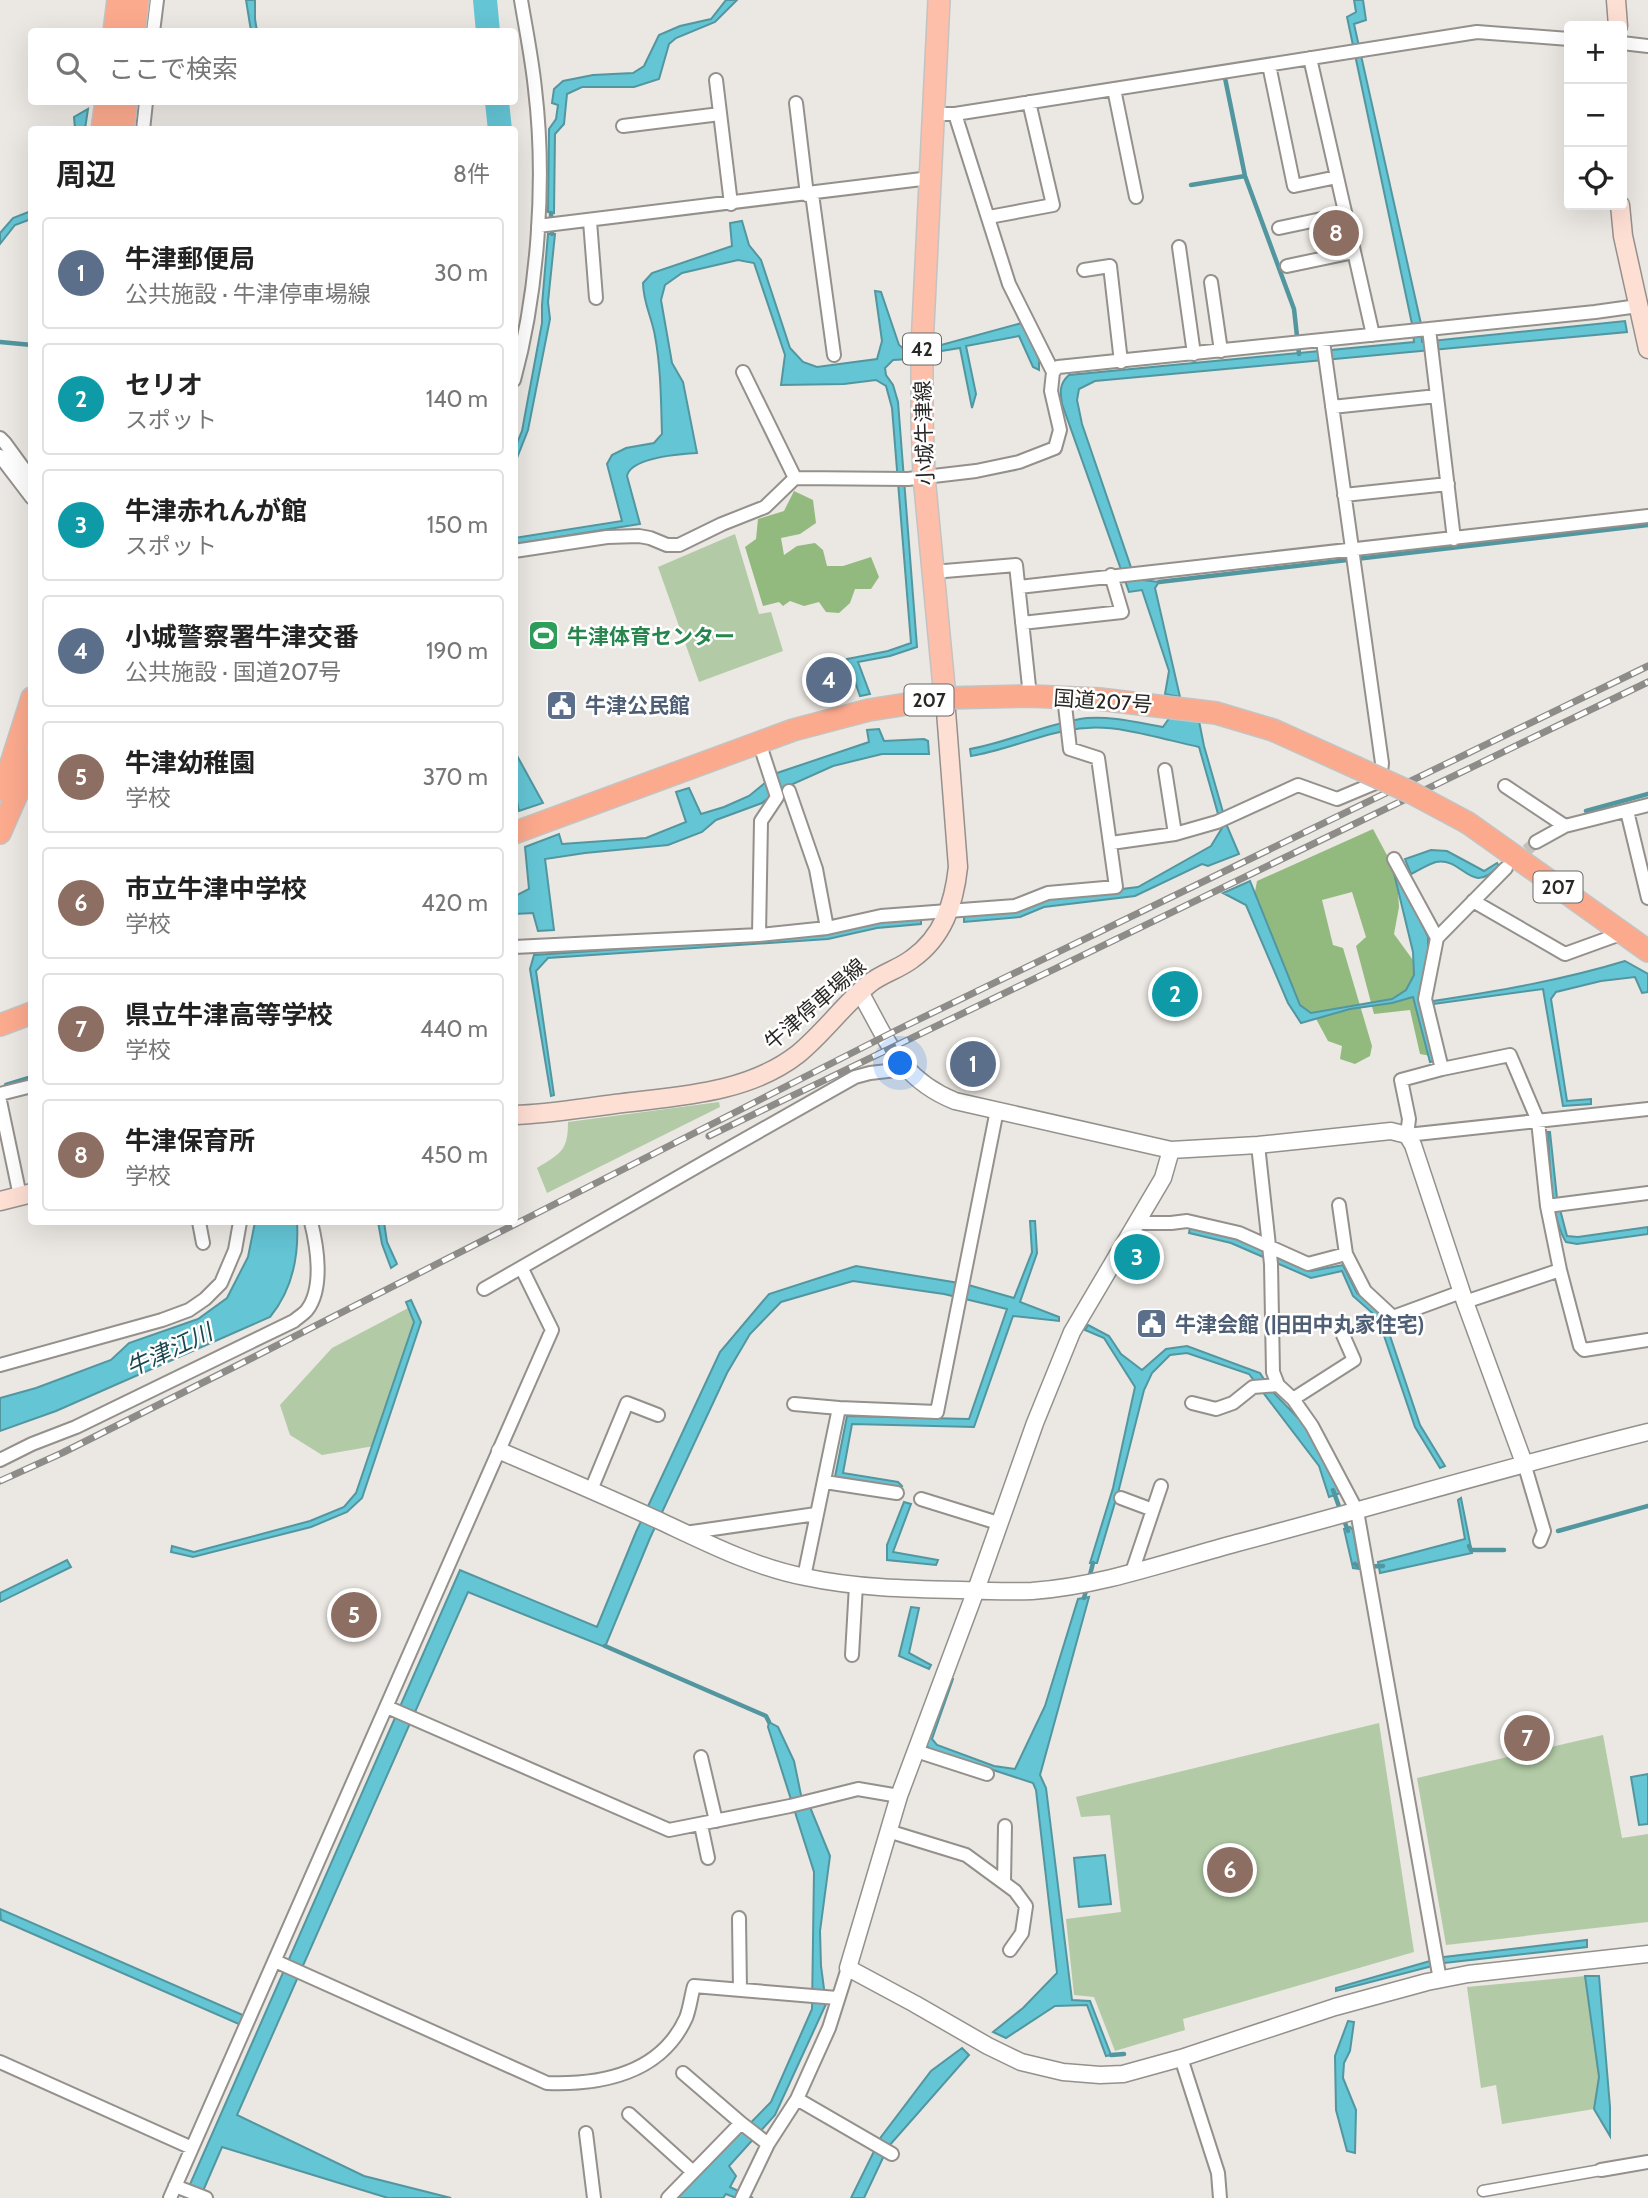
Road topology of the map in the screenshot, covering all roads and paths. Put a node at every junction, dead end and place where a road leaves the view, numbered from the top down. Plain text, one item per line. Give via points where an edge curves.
1 (118, 0) edge
2 (138, 0) edge
3 (156, 0) edge
4 (521, 0) edge
5 (939, 0) edge
6 (1616, 0) edge
7 (1618, 21) edge
8 (114, 28) edge
9 (134, 28) edge
10 (153, 28) edge
11 (1564, 39) edge
12 (1627, 44) edge
13 (1648, 46) edge
14 (1310, 58) junction
15 (1269, 65) junction
16 (716, 80) dead end
17 (1114, 89) junction
18 (1030, 102) junction
19 (796, 103) dead end
20 (106, 105) edge
21 (126, 105) edge
22 (146, 105) edge
23 (720, 114) junction
24 (933, 114) junction
25 (955, 114) junction
26 (103, 126) edge
27 (123, 126) edge
28 (143, 126) edge
29 (623, 126) dead end
30 (1337, 177) junction
31 (930, 178) junction
32 (809, 195) junction
33 (1136, 197) dead end
34 (731, 204) junction
35 (1620, 210) edge
36 (1345, 214) junction
37 (989, 217) junction
38 (590, 220) junction
39 (548, 225) junction
40 (1279, 228) dead end
41 (1179, 247) dead end
42 (1354, 252) junction
43 (1287, 266) dead end
44 (1084, 270) dead end
45 (1211, 282) dead end
46 (596, 298) dead end
47 (1642, 309) edge
48 (1429, 329) junction
49 (1373, 335) junction
50 (1323, 341) junction
51 (1648, 349) edge
52 (1221, 351) junction
53 (1194, 354) junction
54 (834, 355) dead end
55 (518, 359) edge
56 (1121, 362) junction
57 (743, 372) dead end
58 (1053, 372) junction
59 (1437, 396) junction
60 (1332, 407) junction
61 (0, 438) edge
62 (0, 457) edge
63 (28, 475) edge
64 (795, 478) junction
65 (916, 478) junction
66 (1448, 484) junction
67 (28, 493) edge
68 (1344, 495) junction
69 (1648, 516) edge
70 (1454, 539) junction
71 (518, 550) edge
72 (1352, 550) junction
73 (933, 572) junction
74 (1115, 575) junction
75 (1019, 587) junction
76 (1023, 623) junction
77 (1030, 696) junction
78 (1064, 697) junction
79 (945, 698) junction
80 (28, 711) edge
81 (759, 742) junction
82 (28, 769) edge
83 (1165, 770) dead end
84 (1506, 786) dead end
85 (0, 790) edge
86 (783, 794) junction
87 (1648, 805) edge
88 (1627, 811) junction
89 (1565, 826) junction
90 (518, 832) edge
91 (0, 833) edge
92 (1175, 834) junction
93 (1536, 842) tunnel mouth
94 (1111, 843) junction
95 (1394, 859) dead end
96 (1506, 867) tunnel mouth
97 (1648, 898) edge
98 (1473, 901) junction
99 (949, 911) junction
100 (827, 928) junction
101 (1623, 933) junction
102 (760, 935) junction
103 (1437, 938) junction
104 (518, 947) edge
105 (1648, 951) edge
106 (860, 992) junction
107 (28, 1014) edge
108 (0, 1025) edge
109 (905, 1069) junction
110 (1442, 1069) junction
111 (28, 1087) edge
112 (0, 1094) edge
113 (0, 1101) edge
114 (1648, 1109) edge
115 (996, 1110) junction
116 (518, 1115) edge
117 (1538, 1121) junction
118 (1407, 1135) junction
119 (1258, 1146) junction
120 (1171, 1150) junction
121 (1648, 1193) edge
122 (26, 1194) edge
123 (0, 1201) edge
124 (1339, 1205) dead end
125 (1547, 1206) junction
126 (1135, 1223) junction
127 (200, 1225) edge
128 (239, 1225) edge
129 (313, 1225) edge
130 (203, 1243) dead end
131 (1269, 1247) junction
132 (1346, 1254) junction
133 (522, 1269) junction
134 (1560, 1270) junction
135 (484, 1289) dead end
136 (1463, 1297) junction
137 (1343, 1335) dead end
138 (1648, 1340) edge
139 (0, 1365) edge
140 (1278, 1385) junction
141 (1293, 1399) junction
142 (1192, 1403) dead end
143 (794, 1404) dead end
144 (839, 1408) junction
145 (658, 1415) dead end
146 (1648, 1432) edge
147 (500, 1451) junction
148 (3, 1456) edge
149 (1524, 1463) junction
150 (825, 1482) junction
151 (1161, 1486) dead end
152 (591, 1490) junction
153 (897, 1493) dead end
154 (1121, 1498) dead end
155 (921, 1499) dead end
156 (1153, 1510) junction
157 (1348, 1513) junction
158 (816, 1514) junction
159 (998, 1523) junction
160 (685, 1533) junction
161 (1540, 1541) dead end
162 (1132, 1572) junction
163 (804, 1577) junction
164 (856, 1585) junction
165 (976, 1590) junction
166 (852, 1655) dead end
167 (387, 1707) junction
168 (916, 1751) junction
169 (701, 1757) dead end
170 (987, 1774) dead end
171 (899, 1796) junction
172 (716, 1821) junction
173 (701, 1825) junction
174 (1005, 1826) dead end
175 (888, 1831) junction
176 (708, 1858) dead end
177 (1004, 1882) junction
178 (738, 1918) dead end
179 (1010, 1950) dead end
180 (1648, 1954) edge
181 (275, 1961) junction
182 (848, 1968) junction
183 (1438, 1968) junction
184 (740, 1990) junction
185 (837, 1998) junction
186 (1181, 2058) junction
187 (0, 2062) edge
188 (683, 2073) dead end
189 (797, 2099) junction
190 (629, 2114) dead end
191 (741, 2123) junction
192 (586, 2133) dead end
193 (768, 2144) junction
194 (192, 2148) junction
195 (892, 2154) dead end
196 (1648, 2162) edge
197 (1601, 2170) joint
198 (693, 2172) junction
199 (1483, 2191) dead end
200 (173, 2192) edge
201 (744, 2194) edge
202 (205, 2198) edge
203 (594, 2198) edge
204 (668, 2198) edge
205 (1220, 2198) edge

1 - 8 highway
2 - 9 highway
3 - 10 street
4 - 39 street
5 - 24 main road, 小城牛津線 / 42
6 - 7 main road
11 - 14 street via 1477,32
12 - 13 street
14 - 15 street
14 - 30 street
15 - 17 street
15 - 30 street via 1294,186
16 - 23 street
17 - 18 street
17 - 33 street
18 - 25 street
18 - 37 street via 1053,205
19 - 32 street
20 - 26 highway
21 - 27 highway
22 - 28 street
23 - 29 street
23 - 34 street
24 - 25 street
24 - 31 main road, 小城牛津線 / 42
25 - 37 street
30 - 36 street
31 - 32 street
31 - 65 main road, 小城牛津線 / 42
32 - 34 street
32 - 54 street
34 - 38 street
35 - 47 main road
36 - 40 street
36 - 42 street
37 - 58 street via 1009,284
38 - 39 street
38 - 46 street
39 - 55 street
41 - 53 street
42 - 43 street
42 - 49 street
44 - 56 street via 1110,266
45 - 52 street
47 - 48 street
47 - 51 main road
48 - 49 street
48 - 59 street
49 - 50 street
50 - 52 street
50 - 60 street
52 - 53 street
53 - 56 street
56 - 58 street via 1058,367
57 - 64 street
58 - 65 street via 1051,391 1059,430 1055,447 1019,462
59 - 60 street
59 - 66 street
60 - 68 street
61 - 63 street
62 - 67 street
64 - 65 street
64 - 71 street via 765,507 680,545 639,536 607,537
65 - 73 main road, 小城牛津線 / 42
66 - 68 street
66 - 70 street
68 - 72 street
69 - 70 street
70 - 72 street
72 - 74 street
72 - 92 street via 1382,763 1380,781 1337,799 1298,785 1222,820
73 - 75 street via 1016,565
73 - 79 main road, 小城牛津線 / 42
74 - 75 street
74 - 76 street via 1122,611
75 - 76 street
76 - 77 street
77 - 78 highway, 国道207号 / 207
77 - 79 highway, 国道207号 / 207
78 - 94 street via 1070,749 1098,758
78 - 101 highway, 国道207号 / 207, bridge via 1216,713 1273,730 1468,822
79 - 81 highway, 国道207号 / 207 via 869,710
79 - 99 main road, 牛津停車場線 via 958,867
80 - 85 highway
81 - 86 street via 770,776
81 - 90 highway, 国道207号 / 207
82 - 91 highway
83 - 92 street
84 - 89 street
86 - 100 street via 817,869
86 - 102 street via 761,821
87 - 88 street
88 - 89 street
88 - 97 street
89 - 93 street
92 - 94 street
94 - 99 street via 1115,887 1048,893 1014,906
95 - 103 street
96 - 98 street
98 - 101 street via 1565,954
98 - 103 street
99 - 100 street via 881,916
99 - 106 main road, 牛津停車場線 via 943,925 912,960
100 - 102 street
101 - 105 highway, 国道207号 / 207
102 - 104 street
103 - 110 street via 1425,999
106 - 109 street
106 - 116 main road, 牛津停車場線 via 799,1053 741,1084
107 - 108 highway
109 - 115 street via 941,1095
109 - 133 street via 855,1077
110 - 117 street via 1510,1055
110 - 118 street via 1401,1080 1409,1119
111 - 112 street
113 - 122 street
114 - 117 street
115 - 120 street
115 - 144 street via 937,1412
117 - 118 street
117 - 125 street
118 - 119 street via 1391,1131
118 - 136 street
119 - 120 street
119 - 131 street
120 - 126 street via 1163,1178
121 - 125 street
122 - 123 main road
124 - 132 street
125 - 134 street
126 - 131 street via 1187,1221 1239,1233
126 - 159 street via 1072,1332
127 - 130 street
128 - 139 street via 221,1283 189,1310
129 - 148 street via 317,1248 314,1295 307,1310 294,1321 76,1427
131 - 132 street via 1308,1264
131 - 140 street via 1273,1373
132 - 136 street via 1365,1291 1393,1317
133 - 135 street
133 - 147 street via 552,1331
134 - 136 street
134 - 138 street via 1584,1350
136 - 149 street
137 - 141 street via 1354,1360
140 - 141 street
140 - 142 street via 1253,1387 1233,1403 1216,1409
141 - 157 street via 1312,1426
143 - 144 street
144 - 150 street
145 - 152 street via 626,1403
146 - 149 street
147 - 152 street
147 - 167 street
149 - 157 street
149 - 161 street via 1544,1531
150 - 153 street
150 - 158 street
151 - 156 street
152 - 160 street
154 - 156 street
155 - 159 street
156 - 162 street
157 - 162 street
157 - 183 street via 1368,1566
158 - 160 street
158 - 163 street
159 - 165 street
160 - 163 street via 761,1566
162 - 165 street via 1031,1591
163 - 164 street
164 - 165 street
164 - 166 street
165 - 168 street
167 - 173 street via 669,1830
167 - 181 street
168 - 170 street
168 - 171 street
169 - 172 street
171 - 172 street via 858,1788
171 - 175 street
172 - 173 street
173 - 176 street
174 - 177 street
175 - 177 street via 966,1855
175 - 182 street
177 - 179 street via 1026,1906 1022,1933
178 - 184 street
180 - 183 street via 1468,1975
181 - 184 street via 547,2083 578,2084 635,2070 667,2046 686,2017 694,1986
181 - 194 street
182 - 185 street
182 - 186 street via 1021,2062 1100,2075 1123,2074
183 - 186 street via 1366,1998
184 - 185 street
185 - 189 street via 829,2028
186 - 205 street via 1212,2150
187 - 194 street
188 - 191 street
189 - 193 street
189 - 195 street
190 - 198 street
191 - 193 street
191 - 198 street
192 - 203 street
193 - 201 street
194 - 200 street
196 - 197 street
197 - 199 street
198 - 204 street
200 - 202 street

